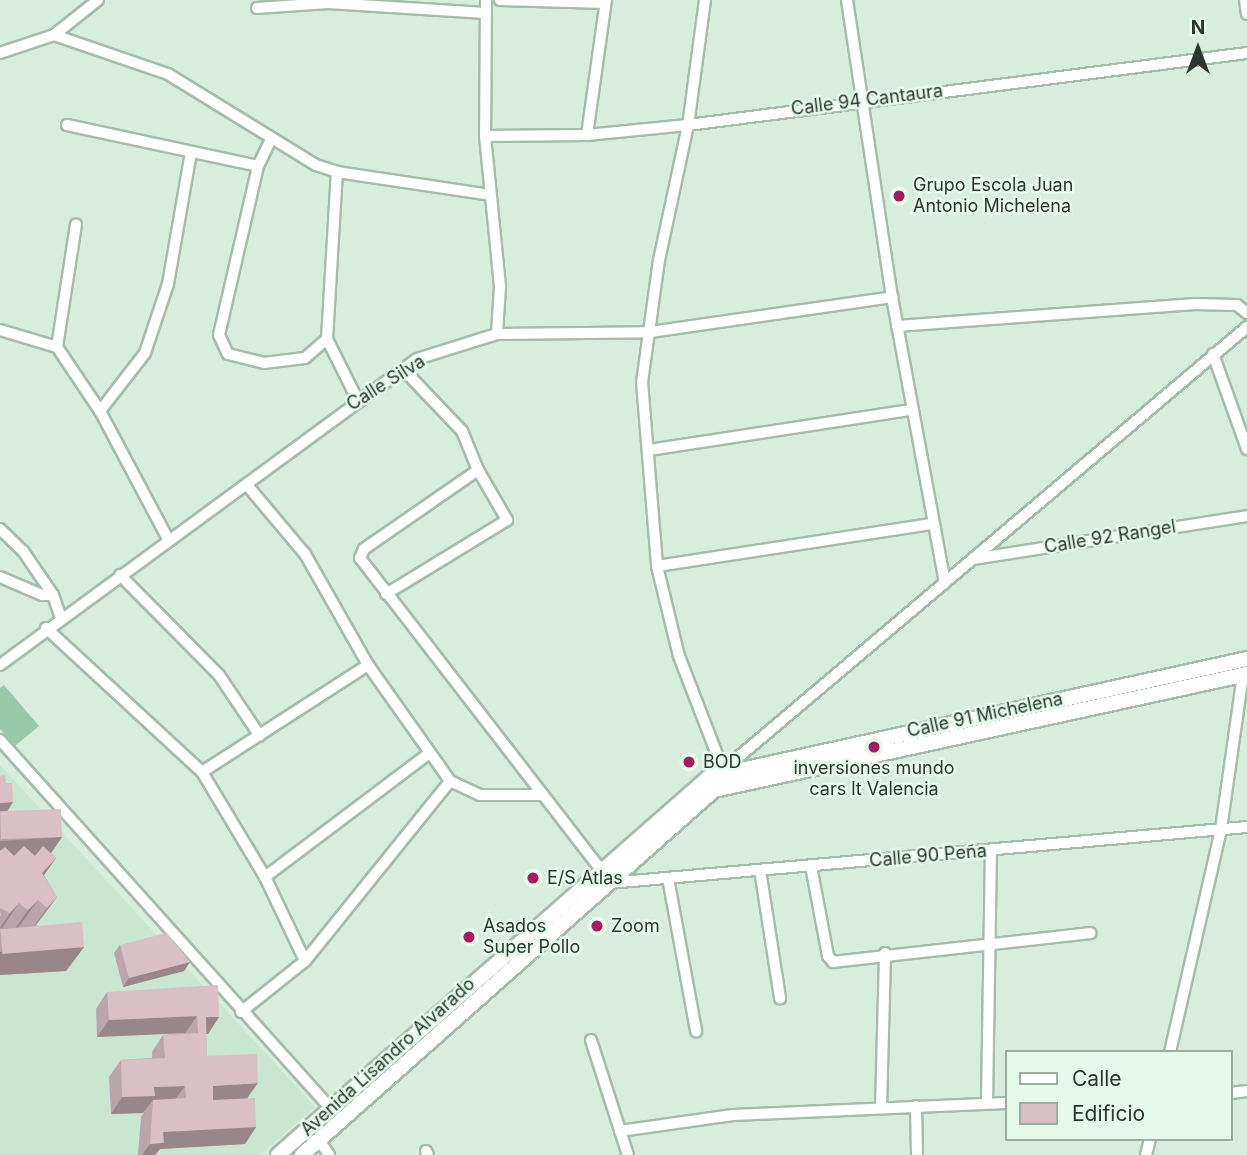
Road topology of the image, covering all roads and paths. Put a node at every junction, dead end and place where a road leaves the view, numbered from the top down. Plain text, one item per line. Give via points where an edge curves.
1 (98, 0) edge
2 (486, 0) edge
3 (500, 0) edge
4 (705, 0) edge
5 (848, 0) edge
6 (1245, 0) edge
7 (605, 2) edge
8 (257, 8) dead end
9 (486, 13) junction
10 (1247, 15) edge
11 (54, 34) junction
12 (0, 53) edge
13 (1247, 53) edge
14 (860, 100) junction
15 (67, 125) dead end
16 (688, 125) junction
17 (587, 135) junction
18 (485, 136) junction
19 (270, 141) junction
20 (191, 152) junction
21 (258, 166) junction
22 (337, 172) junction
23 (490, 195) junction
24 (76, 224) dead end
25 (892, 297) junction
26 (1247, 313) edge
27 (897, 326) junction
28 (1247, 327) edge
29 (0, 330) edge
30 (650, 332) junction
31 (497, 334) junction
32 (327, 338) junction
33 (57, 347) junction
34 (1213, 354) junction
35 (402, 369) junction
36 (357, 399) junction
37 (911, 410) junction
38 (100, 411) junction
39 (1247, 449) edge
40 (649, 450) junction
41 (478, 470) junction
42 (247, 485) junction
43 (1247, 516) edge
44 (933, 524) junction
45 (0, 529) edge
46 (169, 541) junction
47 (973, 559) junction
48 (657, 566) junction
49 (121, 575) junction
50 (0, 577) edge
51 (945, 582) junction
52 (386, 594) junction
53 (53, 596) junction
54 (61, 618) junction
55 (46, 628) junction
56 (368, 664) junction
57 (1246, 664) edge
58 (0, 665) edge
59 (260, 736) junction
60 (0, 740) edge
61 (427, 755) junction
62 (201, 772) junction
63 (725, 777) junction
64 (450, 781) junction
65 (542, 795) junction
66 (1247, 827) edge
67 (1221, 829) junction
68 (991, 851) junction
69 (811, 866) junction
70 (601, 870) junction
71 (760, 870) junction
72 (265, 877) junction
73 (668, 878) junction
74 (610, 883) junction
75 (1090, 933) dead end
76 (990, 943) junction
77 (885, 953) junction
78 (305, 961) junction
79 (780, 998) dead end
80 (240, 1012) junction
81 (696, 1031) dead end
82 (592, 1040) dead end
83 (1170, 1050) edge
84 (987, 1103) junction
85 (1006, 1103) edge
86 (916, 1106) junction
87 (881, 1108) junction
88 (331, 1109) junction
89 (620, 1131) junction
90 (319, 1140) junction
91 (278, 1155) edge
92 (302, 1155) edge
93 (329, 1155) edge
94 (628, 1155) edge
95 (917, 1155) edge

1 - 11 street
2 - 9 street
3 - 7 street
4 - 16 street
5 - 14 street
6 - 10 street
7 - 17 street
8 - 9 street via 328,3
9 - 18 street
11 - 12 street
11 - 19 street via 168,74
13 - 14 street, Calle 94 Cantaura
14 - 16 street, Calle 94 Cantaura
14 - 25 street
15 - 20 street
16 - 17 street, Calle 94 Cantaura
16 - 30 street via 659,260
17 - 18 street, Calle 94 Cantaura
18 - 23 street
19 - 21 street
19 - 22 street
20 - 21 street
20 - 38 street via 168,284 145,353
21 - 32 street via 220,344 228,354 264,363 305,358
22 - 23 street
22 - 32 street
23 - 31 street via 499,287
24 - 33 street
25 - 27 street
25 - 30 street, Calle Silva
26 - 27 street via 1237,305 1195,304
27 - 37 street
28 - 34 street
29 - 33 street
30 - 31 street, Calle Silva
30 - 40 street via 642,382
31 - 35 street, Calle Silva via 417,359
32 - 36 street
33 - 38 street
34 - 39 street
34 - 47 street
35 - 36 street, Calle Silva
35 - 41 street via 462,432
36 - 42 street, Calle Silva
37 - 40 street
37 - 44 street
38 - 46 street
40 - 48 street
41 - 52 street via 364,549 360,558
41 - 52 street via 506,514 505,525
42 - 46 street, Calle Silva
42 - 56 street via 305,554
43 - 47 street, Calle 92 Rangel
44 - 48 street
44 - 51 street
45 - 53 street via 23,551
46 - 49 street, Calle Silva
47 - 51 street
48 - 63 street via 679,656
49 - 54 street, Calle Silva
49 - 59 street via 219,675
50 - 53 street via 42,596
51 - 63 street
52 - 65 street
53 - 54 street
54 - 55 street, Calle Silva
55 - 58 street, Calle Silva
55 - 62 street
56 - 59 street
56 - 61 street
57 - 63 street, Calle 91 Michelena
57 - 67 street
59 - 62 street
60 - 80 street
61 - 64 street
61 - 72 street
62 - 72 street
63 - 70 street, Avenida Lisandro Alvarado via 694,786
63 - 74 street, Avenida Lisandro Alvarado
64 - 65 street via 480,795
64 - 78 street
65 - 70 street
66 - 67 street, Calle 90 Peña
67 - 68 street, Calle 90 Peña
67 - 83 street
68 - 69 street, Calle 90 Peña
68 - 76 street
69 - 71 street, Calle 90 Peña
69 - 77 street via 830,961
70 - 88 street, Avenida Lisandro Alvarado
71 - 73 street, Calle 90 Peña
71 - 79 street
72 - 78 street
73 - 74 street, Calle 90 Peña
73 - 81 street
74 - 90 street, Avenida Lisandro Alvarado
75 - 76 street
76 - 77 street
76 - 84 street
77 - 87 street
78 - 80 street
80 - 88 street
82 - 89 street
84 - 85 street
84 - 86 street
86 - 87 street
86 - 95 street
87 - 89 street via 733,1115
88 - 91 street, Avenida Lisandro Alvarado
89 - 94 street
90 - 92 street, Avenida Lisandro Alvarado
90 - 93 street

